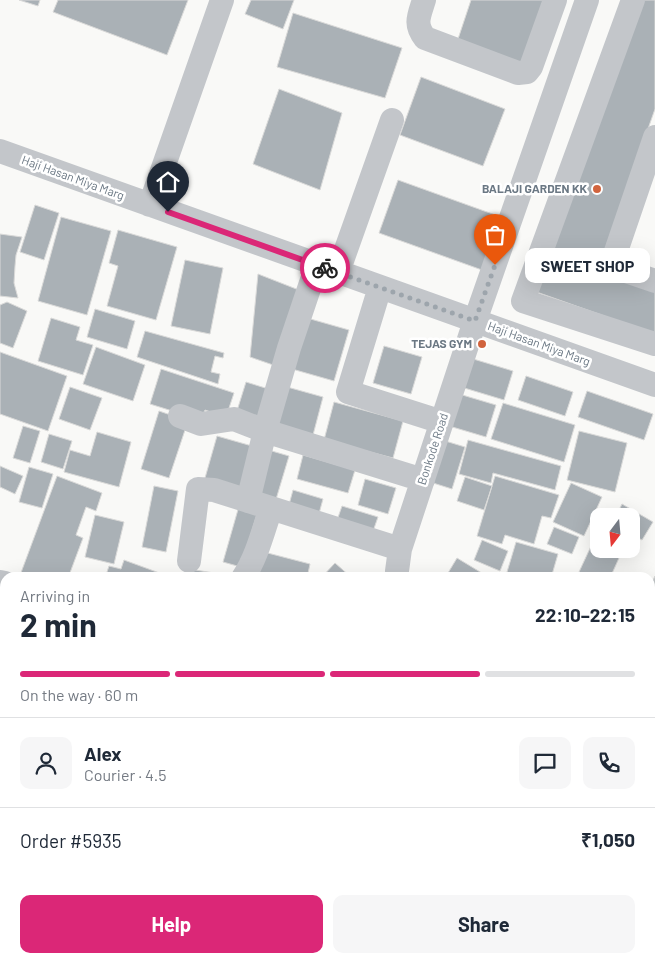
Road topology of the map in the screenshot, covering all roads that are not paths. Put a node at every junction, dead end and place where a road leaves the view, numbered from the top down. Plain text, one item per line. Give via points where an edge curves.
1 (222, 0) edge
2 (424, 0) edge
3 (555, 0) edge
4 (633, 0) edge
5 (584, 1) edge
6 (392, 120) dead end
7 (655, 137) edge
8 (0, 151) edge
9 (150, 205) junction
10 (327, 268) junction
11 (655, 281) edge
12 (380, 287) junction
13 (475, 321) junction
14 (655, 344) edge
15 (655, 385) edge
16 (180, 416) dead end
17 (442, 422) junction
18 (265, 432) junction
19 (423, 480) junction
20 (248, 501) junction
21 (271, 508) junction
22 (400, 549) junction
23 (189, 561) dead end
24 (247, 572) edge
25 (397, 572) edge

1 - 9 street
2 - 3 street via 418,20 419,32 425,38 518,72 527,72
4 - 14 street via 523,301
5 - 13 street, Bonkode Road
6 - 10 street
7 - 11 street via 611,266
8 - 9 street, Haji Hasan Miya Marg
9 - 10 street, Haji Hasan Miya Marg
10 - 12 street, Haji Hasan Miya Marg
10 - 18 street via 289,348
12 - 13 street, Haji Hasan Miya Marg
12 - 17 street via 348,392
13 - 15 street, Haji Hasan Miya Marg
13 - 17 street, Bonkode Road
16 - 18 street via 201,424 234,419
17 - 19 street, Bonkode Road
18 - 19 street
18 - 20 street
19 - 22 street, Bonkode Road
20 - 21 street
20 - 23 street via 214,490 198,489
21 - 22 street
21 - 24 street
22 - 25 street, Bonkode Road

